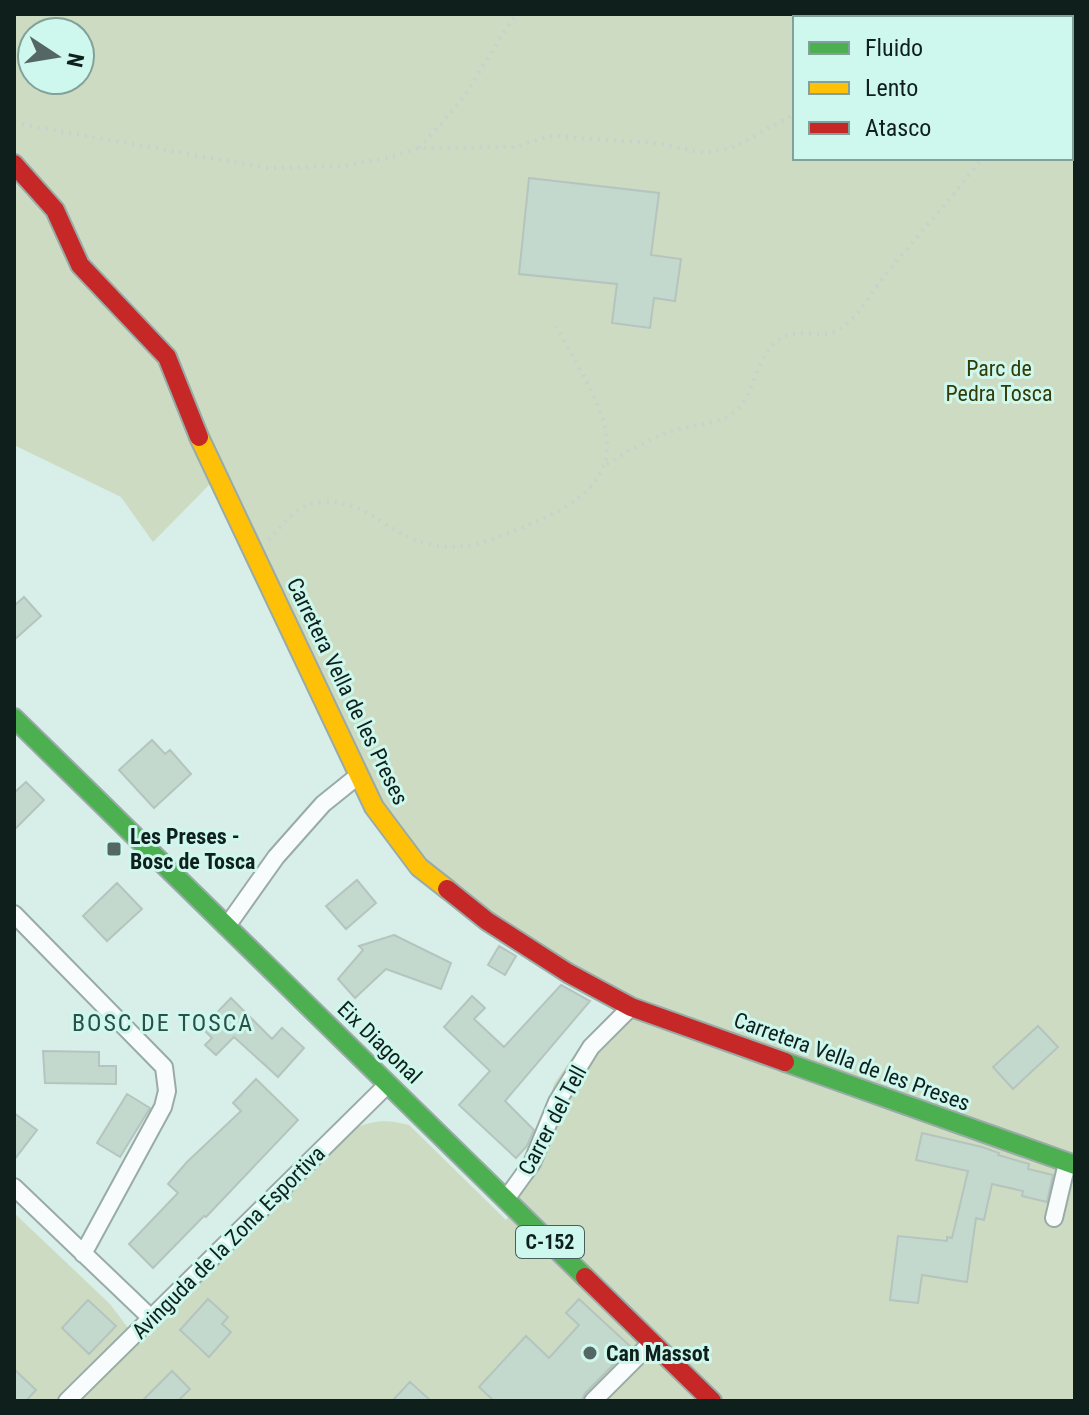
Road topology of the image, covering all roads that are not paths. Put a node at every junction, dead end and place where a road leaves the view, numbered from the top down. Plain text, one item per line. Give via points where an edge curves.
1 (14, 164) edge
2 (14, 718) edge
3 (359, 775) junction
4 (14, 914) edge
5 (227, 926) junction
6 (631, 1007) junction
7 (388, 1084) junction
8 (1071, 1164) edge
9 (14, 1187) edge
10 (506, 1199) junction
11 (1054, 1218) dead end
12 (83, 1254) junction
13 (151, 1318) junction
14 (652, 1342) junction
15 (67, 1401) edge
16 (593, 1401) edge
17 (712, 1401) edge

1 - 3 street, Carretera Vella de les Preses via 55,210 80,265 167,357 202,443
2 - 5 street, Eix Diagonal / C-152
3 - 5 street via 323,804 276,857
3 - 6 street, Carretera Vella de les Preses via 374,807 419,867 487,921
4 - 12 street via 164,1067 163,1107
5 - 7 street, Eix Diagonal / C-152
6 - 8 street, Carretera Vella de les Preses
6 - 10 street, Carrer del Tell via 591,1047 557,1102 532,1163
7 - 10 street, Eix Diagonal / C-152
7 - 13 street, Avinguda de la Zona Esportiva
8 - 11 street
9 - 12 street
10 - 14 street, Eix Diagonal / C-152
12 - 13 street
13 - 15 street, Avinguda de la Zona Esportiva
14 - 16 street
14 - 17 street, Eix Diagonal / C-152

